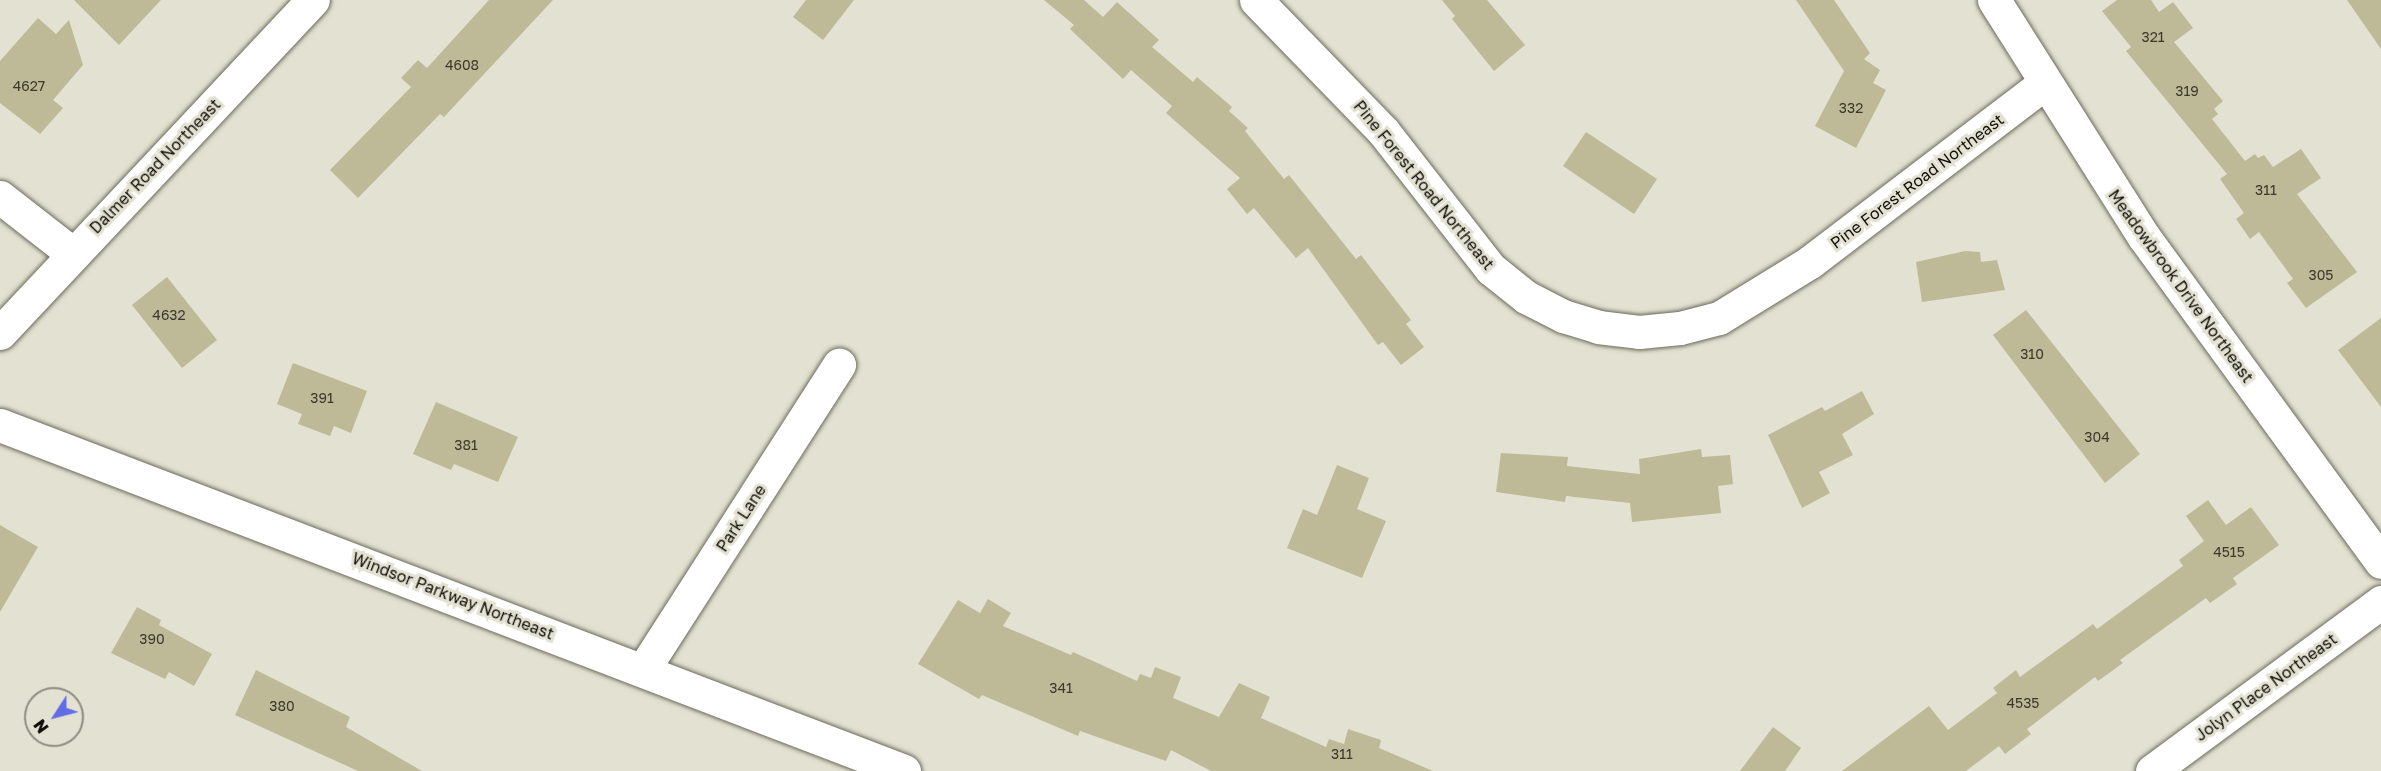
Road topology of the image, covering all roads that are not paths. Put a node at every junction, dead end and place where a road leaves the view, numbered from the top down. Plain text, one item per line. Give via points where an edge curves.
1 (313, 0) edge
2 (1256, 0) edge
3 (1994, 0) edge
4 (2045, 83) junction
5 (0, 198) edge
6 (72, 254) junction
7 (0, 333) edge
8 (839, 365) dead end
9 (0, 425) edge
10 (2381, 562) edge
11 (2381, 602) edge
12 (643, 670) junction
13 (904, 771) edge
14 (2152, 771) edge

1 - 6 street, Dalmer Road Northeast
2 - 4 street, Pine Forest Road Northeast via 1383,131 1491,269 1526,297 1563,316 1598,327 1639,332 1680,328 1719,318 1810,262
3 - 4 street, Meadowbrook Drive Northeast
4 - 10 street, Meadowbrook Drive Northeast via 2144,237
5 - 6 street
6 - 7 street, Dalmer Road Northeast
8 - 12 street, Park Lane
9 - 12 street, Windsor Parkway Northeast
11 - 14 street, Jolyn Place Northeast
12 - 13 street, Windsor Parkway Northeast

